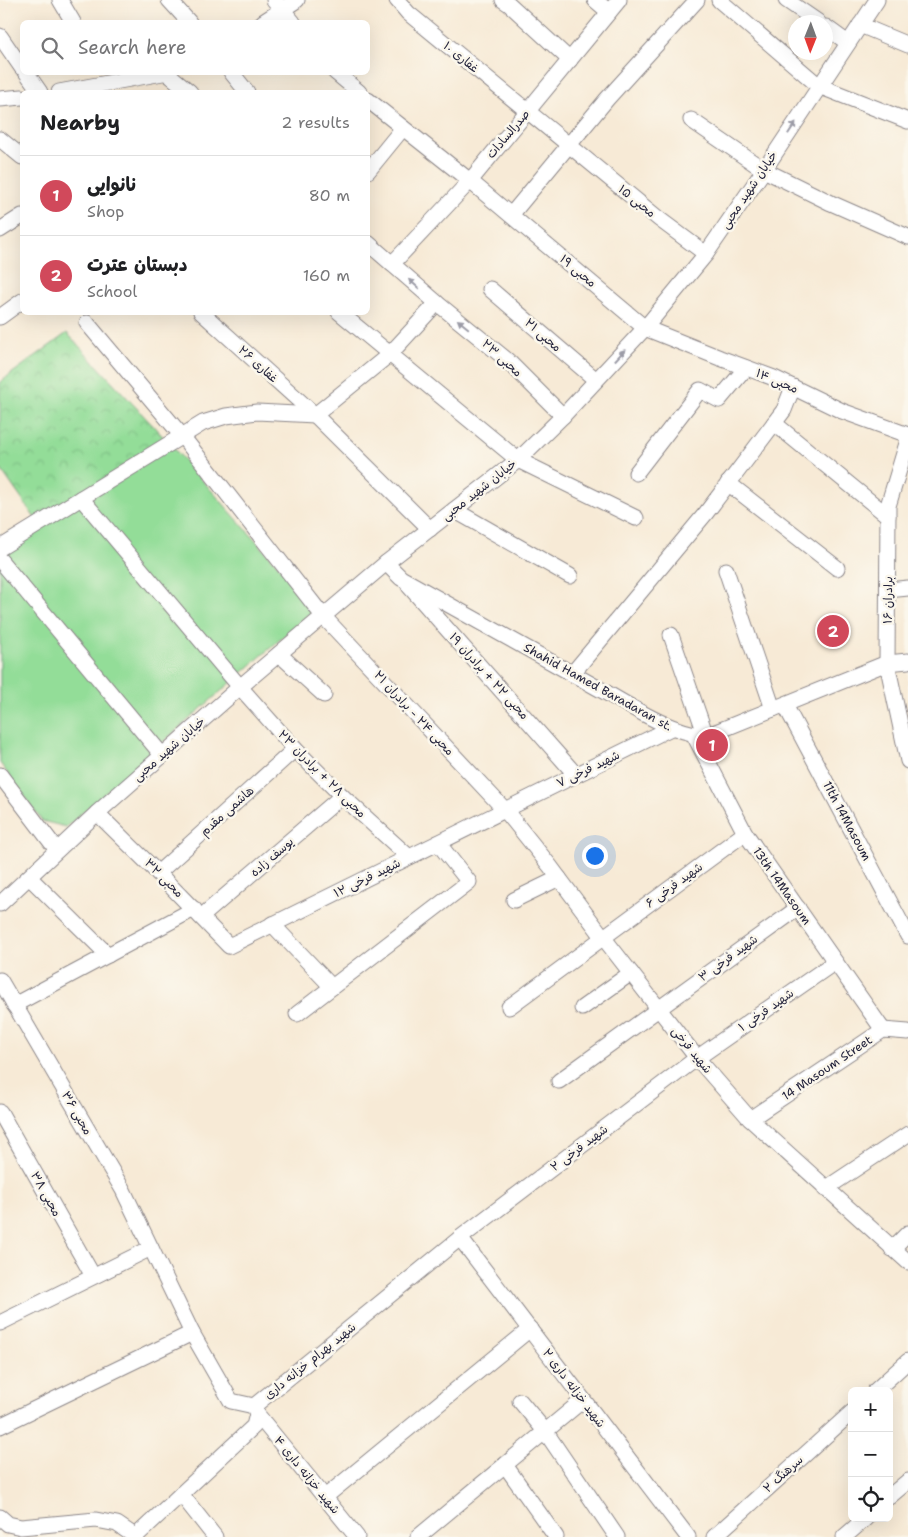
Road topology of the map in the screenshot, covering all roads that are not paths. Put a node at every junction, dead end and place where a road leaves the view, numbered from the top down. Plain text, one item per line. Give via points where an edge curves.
1 (60, 0) edge
2 (169, 0) edge
3 (297, 0) edge
4 (397, 0) edge
5 (503, 0) edge
6 (595, 0) edge
7 (619, 0) edge
8 (697, 0) edge
9 (720, 0) edge
10 (786, 0) edge
11 (871, 2) edge
12 (278, 4) edge
13 (609, 12) junction
14 (808, 15) edge
15 (72, 20) edge
16 (187, 20) edge
17 (265, 20) edge
18 (291, 20) edge
19 (860, 24) junction
20 (833, 32) edge
21 (0, 36) edge
22 (848, 43) junction
23 (908, 45) edge
24 (570, 60) junction
25 (20, 65) edge
26 (28, 75) edge
27 (144, 75) edge
28 (169, 75) edge
29 (233, 75) edge
30 (338, 75) edge
31 (99, 79) edge
32 (819, 86) junction
33 (39, 90) edge
34 (78, 90) edge
35 (188, 90) edge
36 (245, 90) edge
37 (356, 90) edge
38 (20, 98) edge
39 (0, 99) edge
40 (370, 102) edge
41 (528, 111) junction
42 (691, 120) dead end
43 (908, 122) edge
44 (403, 128) junction
45 (0, 139) edge
46 (569, 145) junction
47 (20, 155) edge
48 (370, 168) edge
49 (764, 170) junction
50 (470, 180) junction
51 (511, 215) junction
52 (20, 217) edge
53 (0, 230) edge
54 (908, 237) edge
55 (370, 245) edge
56 (706, 254) junction
57 (392, 264) junction
58 (490, 289) dead end
59 (20, 302) edge
60 (437, 303) junction
61 (204, 315) edge
62 (343, 315) edge
63 (0, 317) edge
64 (87, 323) dead end
65 (645, 328) junction
66 (390, 354) junction
67 (746, 368) junction
68 (596, 380) junction
69 (793, 387) junction
70 (315, 415) junction
71 (563, 416) junction
72 (774, 423) junction
73 (908, 435) edge
74 (182, 436) junction
75 (908, 440) edge
76 (518, 460) junction
77 (636, 474) dead end
78 (728, 483) junction
79 (81, 498) junction
80 (454, 510) junction
81 (888, 516) junction
82 (636, 518) dead end
83 (430, 528) junction
84 (0, 548) edge
85 (0, 560) edge
86 (386, 564) junction
87 (837, 568) dead end
88 (726, 570) dead end
89 (570, 576) dead end
90 (401, 578) junction
91 (908, 588) edge
92 (888, 590) junction
93 (323, 616) junction
94 (671, 635) dead end
95 (279, 654) junction
96 (908, 660) edge
97 (887, 663) junction
98 (572, 674) junction
99 (240, 687) junction
100 (324, 695) dead end
101 (779, 707) junction
102 (671, 728) junction
103 (700, 736) junction
104 (295, 749) junction
105 (162, 756) junction
106 (908, 761) edge
107 (0, 775) edge
108 (576, 775) junction
109 (342, 796) junction
110 (505, 810) junction
111 (97, 812) junction
112 (745, 833) junction
113 (438, 843) junction
114 (57, 850) junction
115 (409, 857) junction
116 (158, 872) junction
117 (29, 877) junction
118 (559, 878) junction
119 (514, 900) dead end
120 (0, 904) edge
121 (798, 908) junction
122 (197, 913) junction
123 (272, 924) junction
124 (908, 936) edge
125 (603, 937) junction
126 (229, 946) joint
127 (108, 955) junction
128 (835, 962) junction
129 (632, 973) junction
130 (0, 980) edge
131 (332, 987) junction
132 (14, 1005) junction
133 (509, 1007) dead end
134 (582, 1008) dead end
135 (659, 1008) junction
136 (297, 1014) dead end
137 (883, 1030) junction
138 (908, 1032) edge
139 (697, 1058) junction
140 (559, 1081) dead end
141 (0, 1112) edge
142 (750, 1120) junction
143 (908, 1134) edge
144 (826, 1189) junction
145 (908, 1234) edge
146 (460, 1238) junction
147 (150, 1248) junction
148 (892, 1249) junction
149 (908, 1262) edge
150 (93, 1276) junction
151 (0, 1323) edge
152 (530, 1329) junction
153 (192, 1333) junction
154 (908, 1361) edge
155 (879, 1387) edge
156 (583, 1400) junction
157 (520, 1401) dead end
158 (256, 1410) junction
159 (848, 1416) edge
160 (0, 1426) edge
161 (545, 1431) junction
162 (505, 1465) junction
163 (908, 1481) edge
164 (181, 1494) junction
165 (893, 1494) edge
166 (325, 1497) junction
167 (0, 1516) edge
168 (861, 1522) edge
169 (135, 1537) edge
170 (215, 1537) edge
171 (357, 1537) edge
172 (418, 1537) edge
173 (556, 1537) edge
174 (617, 1537) edge
175 (688, 1537) edge
176 (714, 1537) edge
177 (844, 1537) edge

1 - 15 street
2 - 16 street
3 - 12 street
4 - 41 street, غفاری ۱۰ via 408,13
5 - 24 street
6 - 13 street
7 - 13 street, صدرالسادات
8 - 46 street
9 - 32 street
10 - 14 street
11 - 19 street, خیابان شهید محبی
12 - 17 street
12 - 18 street
13 - 24 street, صدرالسادات
19 - 22 street, خیابان شهید محبی
19 - 23 street
20 - 22 street
21 - 25 street
22 - 32 street, خیابان شهید محبی
24 - 41 street, صدرالسادات
26 - 33 street
27 - 31 street
28 - 35 street
29 - 36 street
30 - 37 street
31 - 34 street
32 - 43 street
49 -> 32 street, خیابان شهید محبی
38 - 39 street
40 - 44 street, محبی ۱۹
41 - 46 street, غفاری ۱۰
41 - 50 street, صدرالسادات
42 - 49 street
44 - 48 street
44 - 50 street, محبی ۱۹
45 - 47 street
46 - 51 street
46 - 56 street, محبی ۱۵
49 - 54 street
49 - 56 street, خیابان شهید محبی
50 - 51 street, محبی ۱۹
50 - 57 street, صدرالسادات
51 - 65 street, محبی ۱۹
52 - 53 street
55 - 57 street, محبی ۲۳
56 - 65 street, خیابان شهید محبی
60 -> 57 street, محبی ۲۳
58 - 68 street, محبی ۲۱
59 - 63 street
60 - 66 street
71 -> 60 street, محبی ۲۳ via 507,360
61 - 70 street, غفاری ۲۶
62 - 66 street
64 - 74 street, محبی ۲۴ - برادران ۲۱
65 - 67 street, محبی ۱۴
68 -> 65 street, خیابان شهید محبی
66 - 70 street
66 - 76 street
67 - 69 street, محبی ۱۴
67 - 77 street via 719,400 700,390
68 - 71 street, خیابان شهید محبی
69 - 72 street via 784,410
69 - 73 street, محبی ۱۴ via 842,411
70 - 74 street via 257,412 226,416 203,423
70 - 83 street, غفاری ۲۶
71 - 76 street, خیابان شهید محبی
72 - 78 street
72 - 81 street
74 - 79 street
74 - 93 street, محبی ۲۴ - برادران ۲۱
75 - 81 street, برادران ۱۶ via 888,506
76 - 80 street, خیابان شهید محبی
76 - 82 street
78 - 87 street
78 - 98 street
79 - 84 street
79 - 99 street, محبی ۲۸ + برادران ۲۳
80 - 83 street, خیابان شهید محبی
80 - 89 street
81 - 92 street, برادران ۱۶
83 - 86 street, خیابان شهید محبی
85 - 105 street
86 - 90 street, Shahid Hamed Baradaran st.
86 - 93 street, خیابان شهید محبی
88 - 101 street, 11th 14Masoum
90 - 98 street, Shahid Hamed Baradaran st.
90 - 108 street, محبی ۲۲ + برادران ۱۹
91 - 92 street
92 - 97 street, برادران ۱۶
93 - 95 street, خیابان شهید محبی
93 - 110 street, محبی ۲۴ - برادران ۲۱
94 - 103 street, 13th 14Masoum
95 - 99 street, خیابان شهید محبی
95 - 100 street
96 - 97 street
97 - 101 street
97 - 106 street, برادران ۱۶
98 - 102 street, Shahid Hamed Baradaran st.
99 - 104 street, محبی ۲۸ + برادران ۲۳
99 - 105 street, خیابان شهید محبی
101 - 103 street
101 - 124 street, 11th 14Masoum
102 - 103 street, Shahid Hamed Baradaran st.
102 - 108 street, شهید فرخی ۷
103 - 112 street, 13th 14Masoum
104 - 109 street, محبی ۲۸ + برادران ۲۳
104 - 116 street, هاشمی مقدم
105 - 111 street, خیابان شهید محبی
107 - 114 street
108 - 110 street, شهید فرخی ۷
109 - 115 street, محبی ۲۸ + برادران ۲۳
109 - 122 street, یوسف زاده
110 - 113 street, شهید فرخی ۱۲
110 - 118 street, شهید فرخی
111 - 114 street, خیابان شهید محبی
111 - 116 street, محبی ۳۲
112 - 121 street, 13th 14Masoum
112 - 125 street, شهید فرخی ۶
113 - 115 street, شهید فرخی ۱۲
113 - 131 street via 469,882
114 - 117 street, خیابان شهید محبی
115 - 123 street, شهید فرخی ۱۲
116 - 122 street, محبی ۳۲
117 - 120 street, خیابان شهید محبی
117 - 127 street
118 - 119 street
118 - 125 street, شهید فرخی
121 - 128 street, 13th 14Masoum
121 - 135 street, شهید فرخی ۳
122 - 126 street, محبی ۳۲
122 - 127 street, یوسف زاده
123 - 126 street, شهید فرخی ۱۲
123 - 131 street
125 - 129 street, شهید فرخی
125 - 133 street, شهید فرخی ۶
127 - 132 street, یوسف زاده
128 - 137 street, 13th 14Masoum
128 - 139 street, شهید فرخی ۱
129 - 134 street
129 - 135 street, شهید فرخی
130 - 132 street, محبی ۳۶
131 - 136 street
132 - 147 street, محبی ۳۶ via 123,1190
135 - 139 street, شهید فرخی
135 - 140 street, شهید فرخی ۳
137 - 138 street, 14 Masoum Street
137 - 142 street, 14 Masoum Street
139 - 142 street, شهید فرخی
139 - 146 street, شهید فرخی ۲
141 - 150 street, محبی ۳۸
142 - 144 street, شهید فرخی
143 - 144 street
144 - 148 street, شهید فرخی
145 - 148 street
146 - 152 street, شهید خزانه داری ۲
146 - 158 street, شهید بهرام خزانه داری
147 - 150 street
147 - 153 street, محبی ۳۶
148 - 149 street, شهید فرخی
150 - 151 street
152 - 156 street, شهید خزانه داری ۲
152 - 166 street
153 - 158 street, محبی ۳۶ via 231,1401
153 - 160 street
154 - 155 street
156 - 161 street
156 - 175 street, شهید خزانه داری ۲
157 - 161 street
158 - 164 street, شهید بهرام خزانه داری via 254,1426
158 - 166 street, شهید خزانه داری ۴
159 - 176 street, سرهنگ ۲
161 - 162 street
161 - 174 street
162 - 172 street
162 - 173 street
163 - 165 street
164 - 169 street, شهید بهرام خزانه داری
164 - 170 street
166 - 171 street, شهید خزانه داری ۴
167 - 169 street via 8,1524 21,1527 96,1520 117,1524
168 - 177 street

